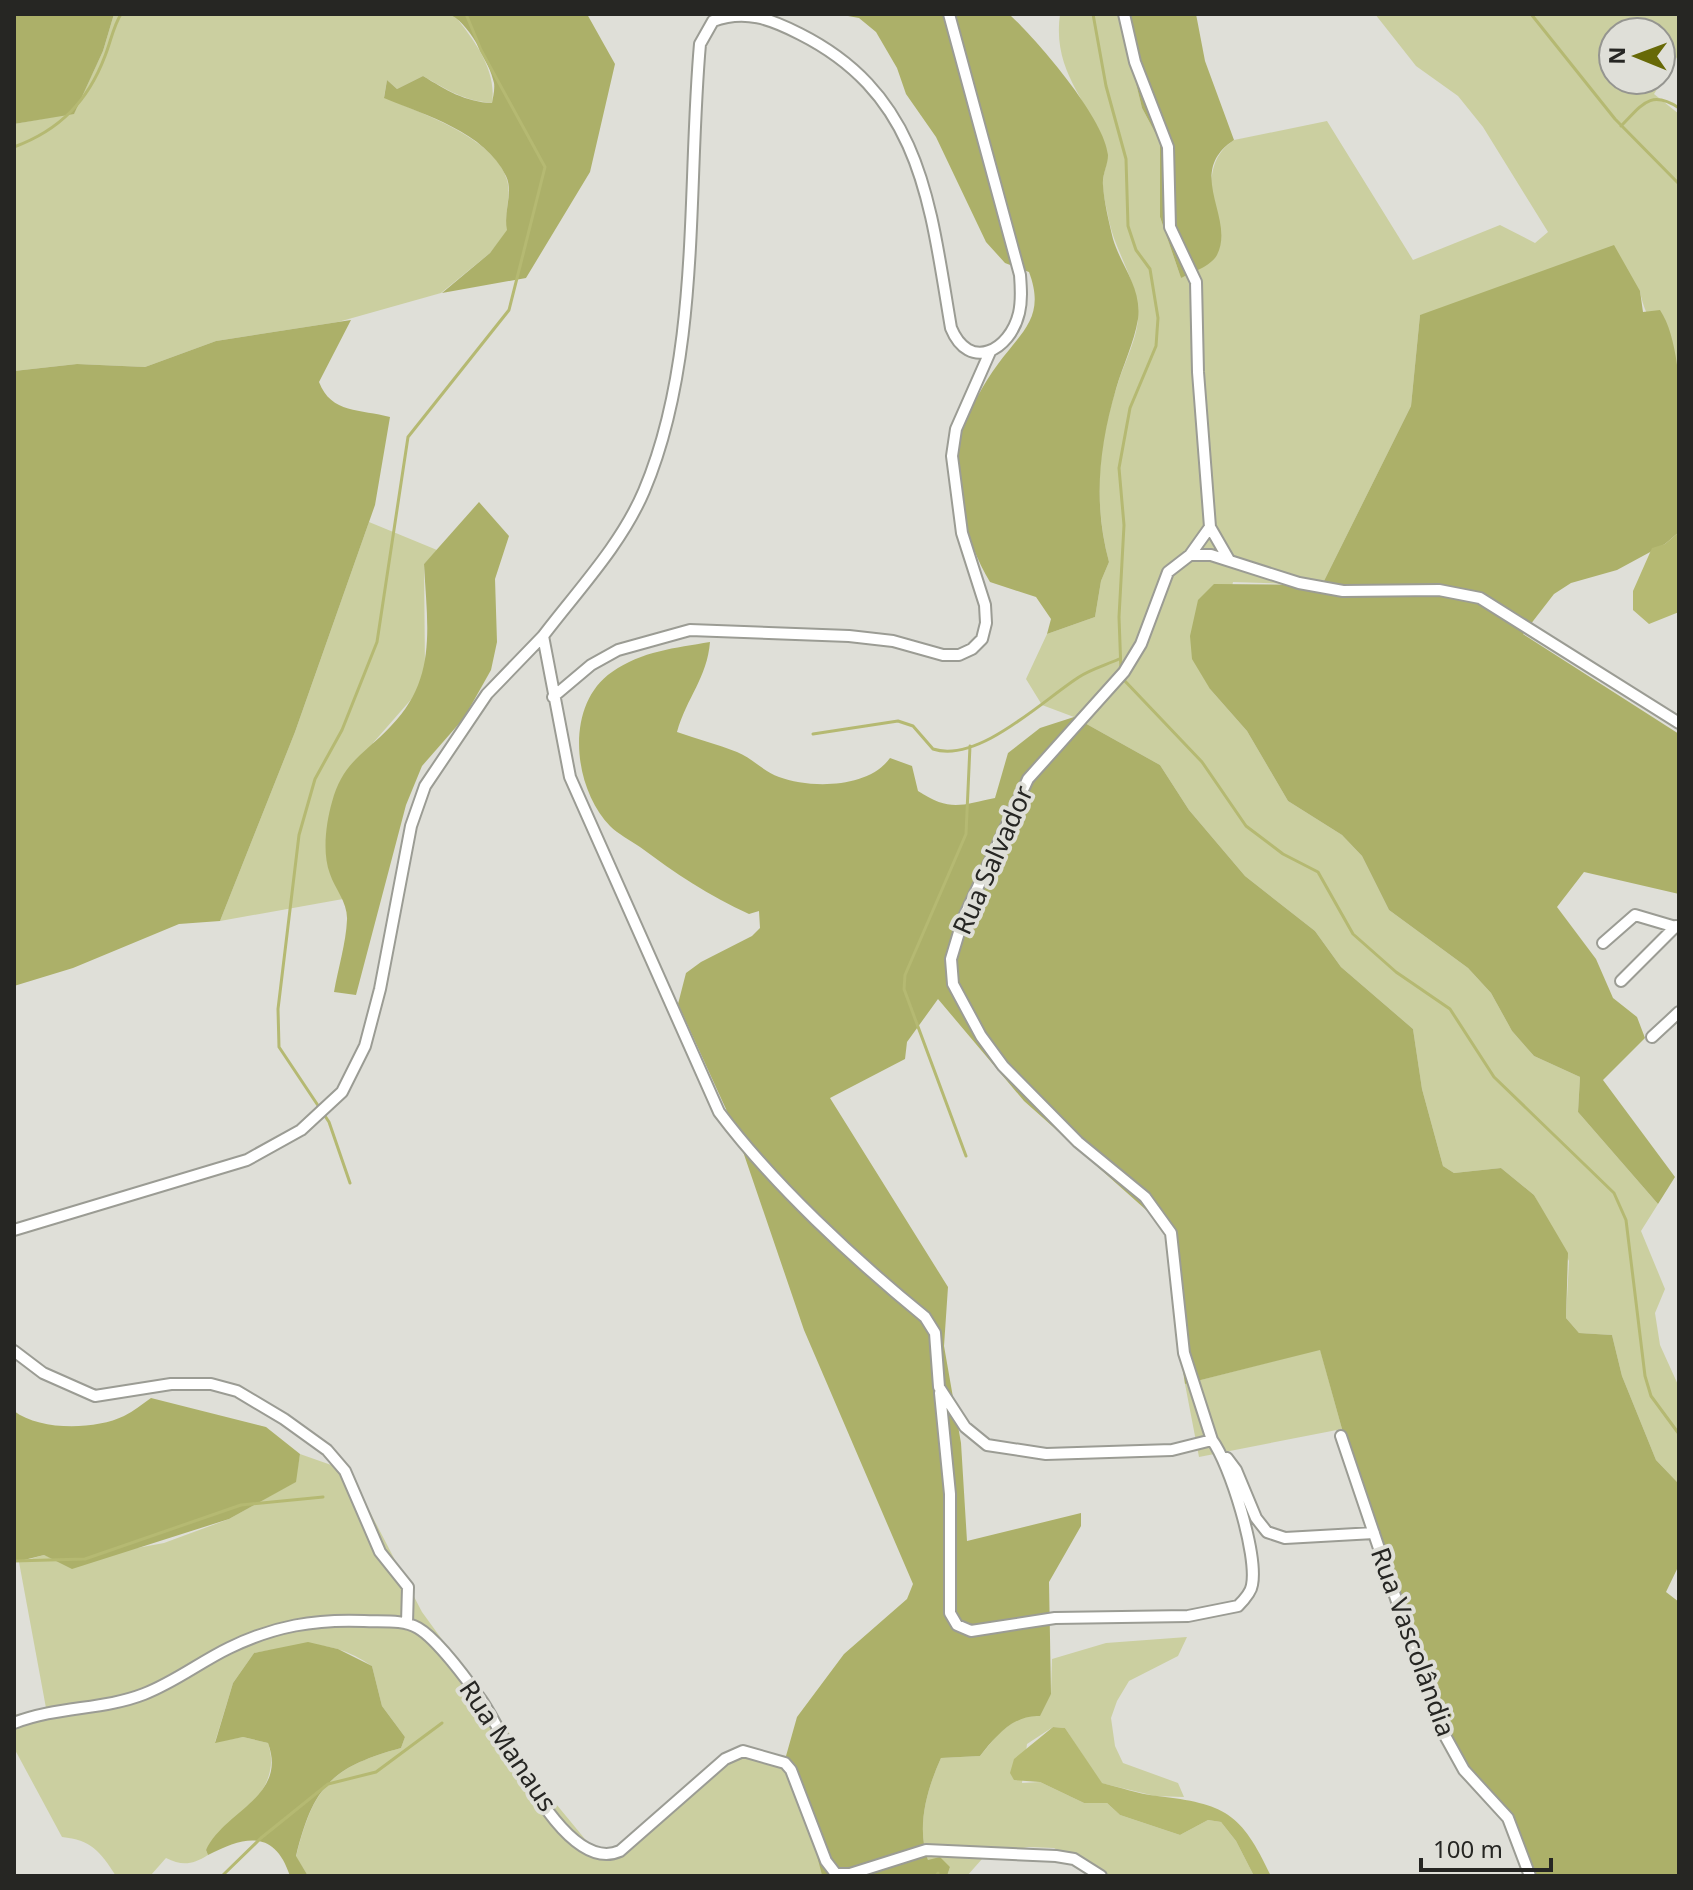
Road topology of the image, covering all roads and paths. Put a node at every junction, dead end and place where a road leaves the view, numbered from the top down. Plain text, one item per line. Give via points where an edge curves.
1 (949, 14) edge
2 (1124, 14) edge
3 (990, 352) junction
4 (1210, 527) junction
5 (1190, 555) junction
6 (1229, 560) junction
7 (543, 636) junction
8 (553, 697) junction
9 (1679, 723) edge
10 (1677, 927) edge
11 (1603, 943) dead end
12 (1621, 981) dead end
13 (1679, 1012) edge
14 (1652, 1037) dead end
15 (14, 1230) edge
16 (14, 1351) edge
17 (939, 1387) junction
18 (1341, 1436) dead end
19 (1212, 1440) junction
20 (1222, 1453) junction
21 (1374, 1533) junction
22 (407, 1623) junction
23 (14, 1723) edge
24 (1101, 1876) edge
25 (1530, 1876) edge

1 - 3 street via 1022,293 1011,333
2 - 4 street via 1135,62 1168,147 1170,227 1196,282
3 - 7 street via 974,353 956,341 928,195 906,136 881,97 836,54 777,22 739,15 713,21 700,44 683,338 660,447 624,528
3 - 8 street via 956,429 952,456 962,533 985,605 982,639 972,649 943,655 849,636 690,630 618,650
4 - 5 street, Rua Salvador
4 - 6 street
5 - 6 street
5 - 19 street, Rua Salvador via 1168,572 1141,644 1107,692 1022,789 967,908 950,971 957,997 1003,1066 1066,1131 1126,1179 1171,1233 1184,1353
6 - 9 street via 1343,591 1439,590 1495,605
7 - 8 street
7 - 15 street via 487,694 425,786 411,826 365,1046 342,1092 301,1130 247,1160
8 - 17 street via 570,777 719,1112 791,1192 925,1317 935,1333
10 - 11 street via 1635,915
10 - 12 street
13 - 14 street
16 - 22 street via 43,1373 95,1396 171,1384 211,1384 237,1391 284,1419 327,1450 345,1471 380,1552 408,1587
17 - 19 street via 965,1427 987,1445 1020,1452 1172,1450
17 - 20 street via 950,1494 950,1613 957,1625 971,1631 1066,1617 1188,1616 1238,1606 1252,1586 1251,1571 1245,1529
18 - 21 street, Rua Vascolândia
19 - 20 street, Rua Salvador
20 - 21 street, Rua Salvador via 1267,1532 1285,1538
21 - 25 street, Rua Vascolândia via 1438,1723 1464,1770 1508,1818
22 - 23 street via 323,1620 287,1625 229,1648 143,1694 58,1709
22 - 24 street, Rua Manaus via 428,1636 480,1699 533,1791 594,1853 620,1851 725,1759 743,1751 777,1759 791,1770 826,1861 836,1874 926,1850 1056,1856 1074,1859

